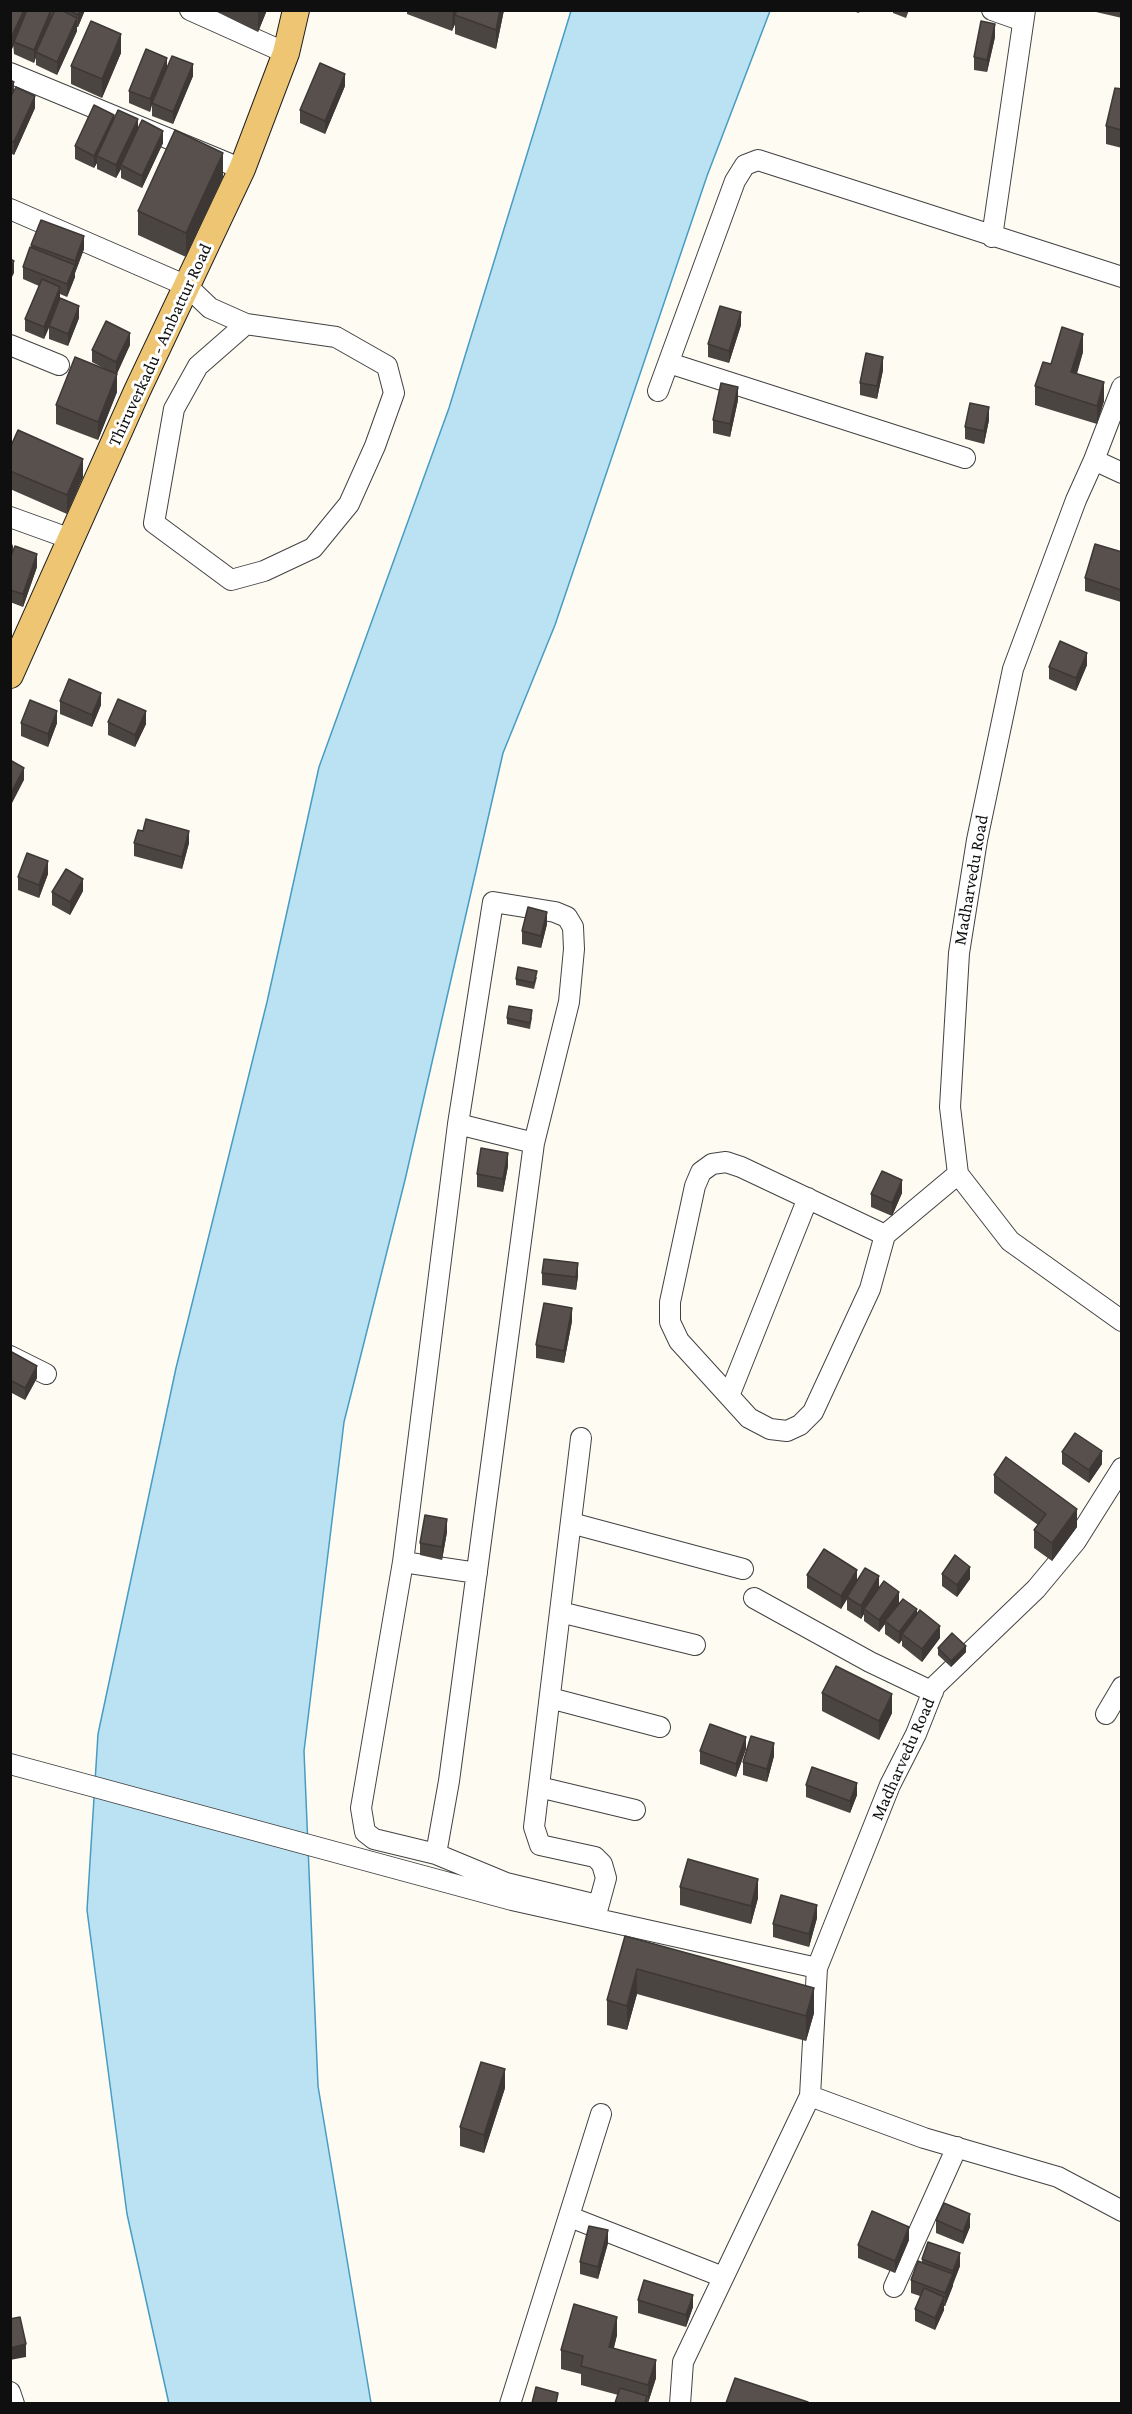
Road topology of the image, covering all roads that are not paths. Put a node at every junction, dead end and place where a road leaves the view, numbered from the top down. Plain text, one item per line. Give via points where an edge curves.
1 (190, 10) edge
2 (296, 10) edge
3 (992, 10) edge
4 (1024, 16) edge
5 (286, 53) junction
6 (10, 73) edge
7 (242, 169) junction
8 (10, 209) edge
9 (992, 237) junction
10 (1122, 277) edge
11 (187, 286) junction
12 (246, 324) junction
13 (10, 345) edge
14 (669, 363) junction
15 (59, 365) dead end
16 (1122, 387) edge
17 (658, 391) dead end
18 (965, 458) dead end
19 (1094, 460) junction
20 (1122, 473) edge
21 (10, 517) edge
22 (71, 539) junction
23 (10, 675) edge
24 (458, 1124) junction
25 (534, 1143) junction
26 (958, 1173) junction
27 (808, 1198) junction
28 (885, 1235) junction
29 (1122, 1321) edge
30 (10, 1356) edge
31 (46, 1374) dead end
32 (729, 1396) junction
33 (581, 1438) dead end
34 (1122, 1468) edge
35 (571, 1523) junction
36 (403, 1562) junction
37 (743, 1569) dead end
38 (477, 1573) junction
39 (754, 1598) dead end
40 (560, 1612) junction
41 (695, 1645) dead end
42 (1122, 1687) edge
43 (933, 1692) junction
44 (550, 1698) junction
45 (1106, 1714) dead end
46 (660, 1726) dead end
47 (10, 1764) edge
48 (539, 1787) junction
49 (634, 1810) dead end
50 (436, 1854) junction
51 (596, 1915) junction
52 (817, 1968) junction
53 (810, 2096) junction
54 (601, 2114) dead end
55 (957, 2147) junction
56 (1122, 2211) edge
57 (570, 2217) junction
58 (723, 2277) junction
59 (894, 2288) dead end
60 (10, 2392) edge
61 (14, 2403) edge
62 (510, 2403) edge
63 (680, 2403) edge

1 - 5 street
2 - 5 main road, Thiruverkadu - Ambattur Road
3 - 4 street
4 - 9 street
5 - 7 main road, Thiruverkadu - Ambattur Road
6 - 7 street
7 - 11 main road, Thiruverkadu - Ambattur Road
8 - 11 street
9 - 10 street
9 - 14 street via 777,164 758,160 744,165
11 - 12 street via 210,308
11 - 22 main road, Thiruverkadu - Ambattur Road
12 - 12 street via 198,366 174,409 154,523 231,580 264,571 313,548 349,504 394,393 387,366 336,338
13 - 15 street
14 - 17 street
14 - 18 street
16 - 19 street, Madharvedu Road
19 - 20 street
19 - 26 street, Madharvedu Road via 1014,669 977,840 959,953 950,1107
21 - 22 street
22 - 23 main road, Thiruverkadu - Ambattur Road
24 - 25 street
24 - 25 street via 494,902 555,912 567,917 573,927 574,950 569,1002
24 - 36 street
25 - 38 street
26 - 28 street
26 - 29 street via 1010,1241
27 - 28 street
27 - 32 street
27 - 32 street via 726,1162 712,1164 700,1172 670,1302 670,1322 679,1341
28 - 32 street via 870,1289 813,1412 787,1431 770,1429 749,1418
30 - 31 street
33 - 35 street
34 - 43 street, Madharvedu Road via 1076,1541 1043,1581
35 - 37 street
35 - 40 street
36 - 38 street
36 - 50 street via 362,1819 365,1832 374,1839
38 - 50 street
39 - 43 street
40 - 41 street
40 - 44 street
42 - 45 street
43 - 52 street, Madharvedu Road via 890,1785
44 - 46 street
44 - 48 street
47 - 51 street via 512,1900
48 - 49 street
48 - 51 street via 534,1827 537,1843 595,1857 602,1864 606,1878
50 - 51 street via 506,1882 593,1904
51 - 52 street
52 - 53 street, Madharvedu Road
53 - 55 street
53 - 58 street
54 - 57 street
55 - 56 street via 1058,2177
55 - 59 street
57 - 58 street
57 - 62 street
58 - 63 street via 683,2362
60 - 61 street

